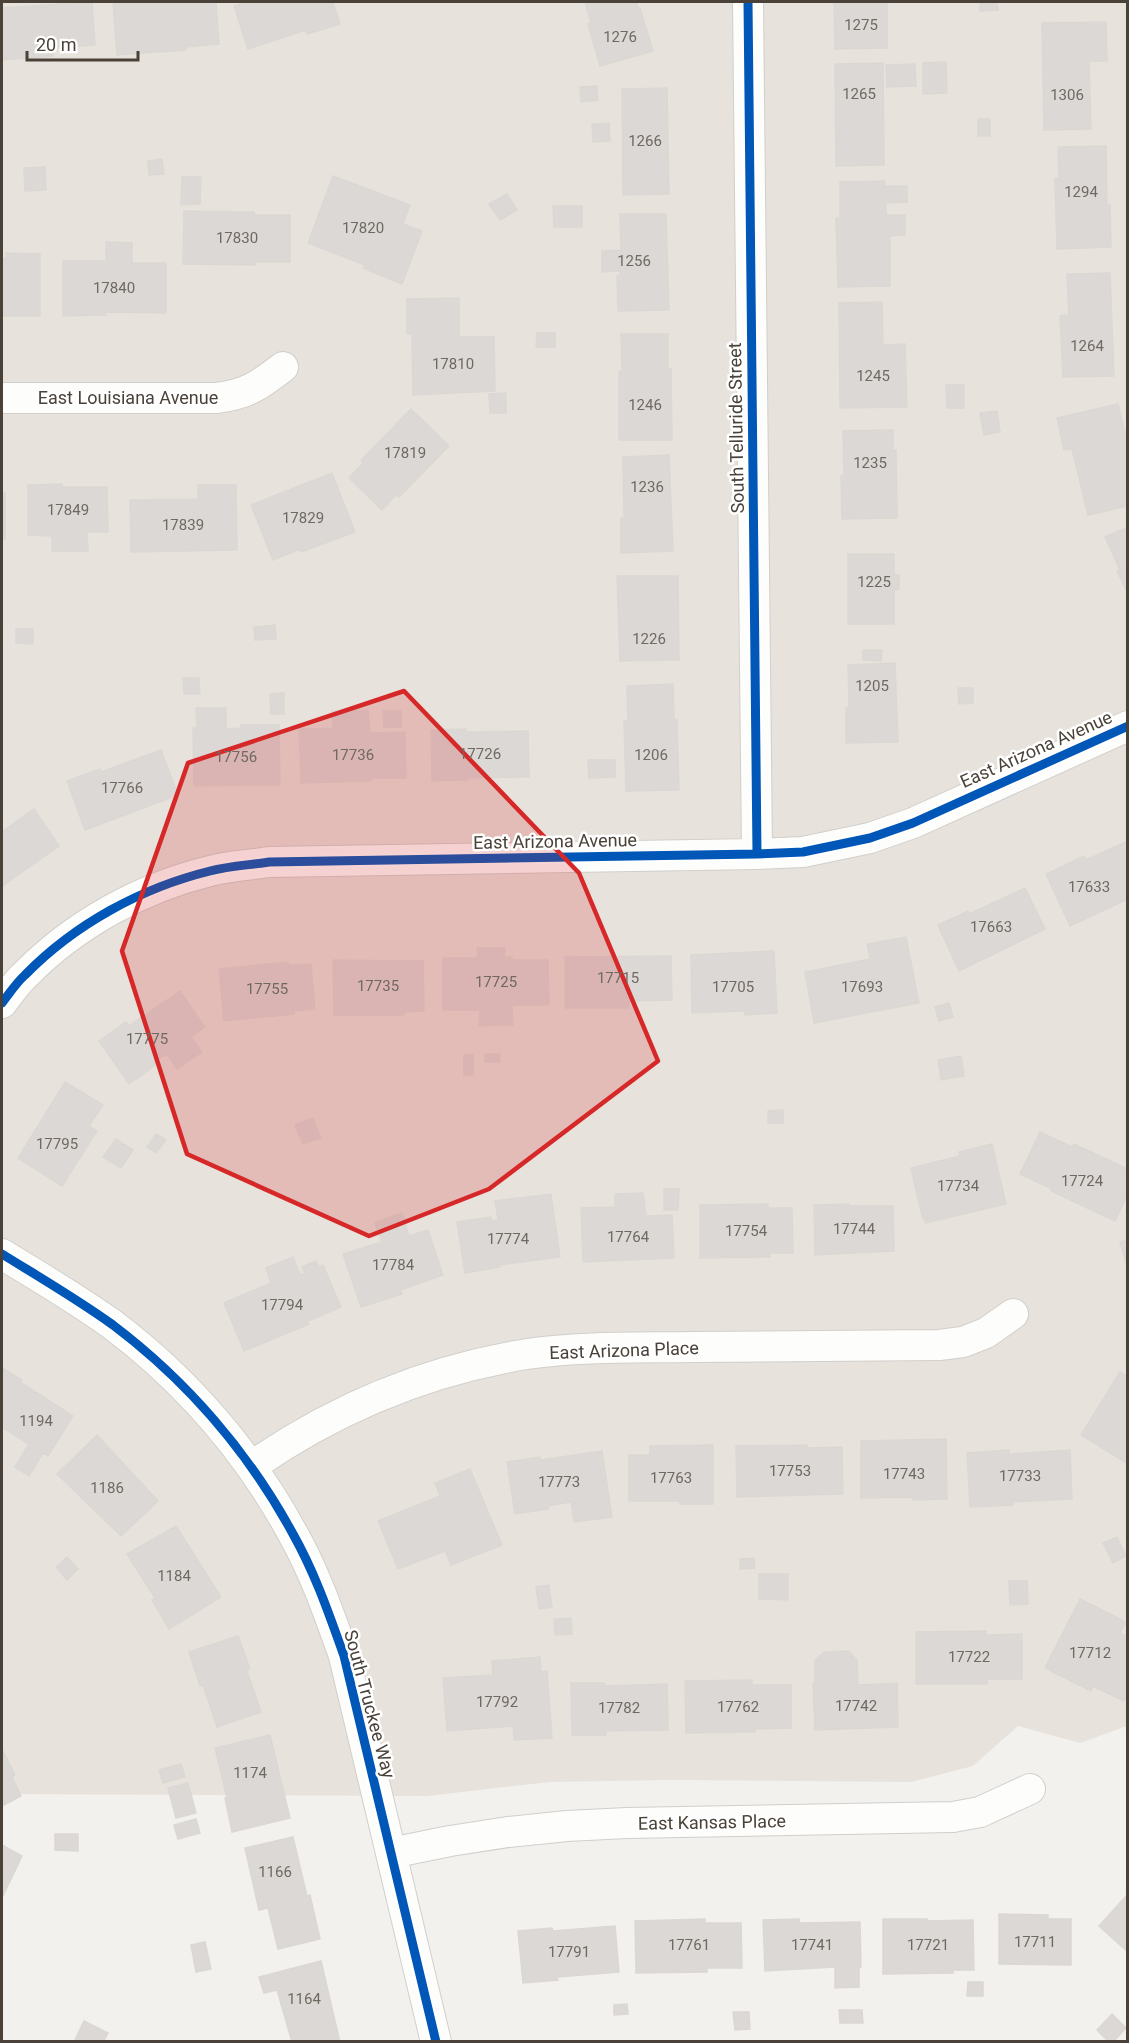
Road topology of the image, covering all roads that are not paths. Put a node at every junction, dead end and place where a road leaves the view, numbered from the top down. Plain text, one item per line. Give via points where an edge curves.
1 (748, 2) edge
2 (283, 367) dead end
3 (2, 398) edge
4 (1128, 726) edge
5 (757, 854) junction
6 (2, 1003) edge
7 (2, 1254) edge
8 (1013, 1314) dead end
9 (252, 1466) junction
10 (1030, 1789) dead end
11 (391, 1853) junction
12 (436, 2042) edge

1 - 5 street, South Telluride Street
2 - 3 street, East Louisiana Avenue via 256,388 235,396
4 - 5 street, East Arizona Avenue via 913,823 870,838 803,852
5 - 6 street, East Arizona Avenue via 269,862 211,871 154,888 118,905 69,936 25,975
7 - 9 street, South Truckee Way via 113,1326 164,1367 210,1414
8 - 9 street, East Arizona Place via 986,1333 963,1342 939,1345 593,1348 527,1354 462,1368 398,1388 337,1414
9 - 11 street, South Truckee Way via 294,1534 322,1594 344,1656
10 - 11 street, East Kansas Place via 980,1812 953,1817 567,1826 473,1837
11 - 12 street, South Truckee Way

